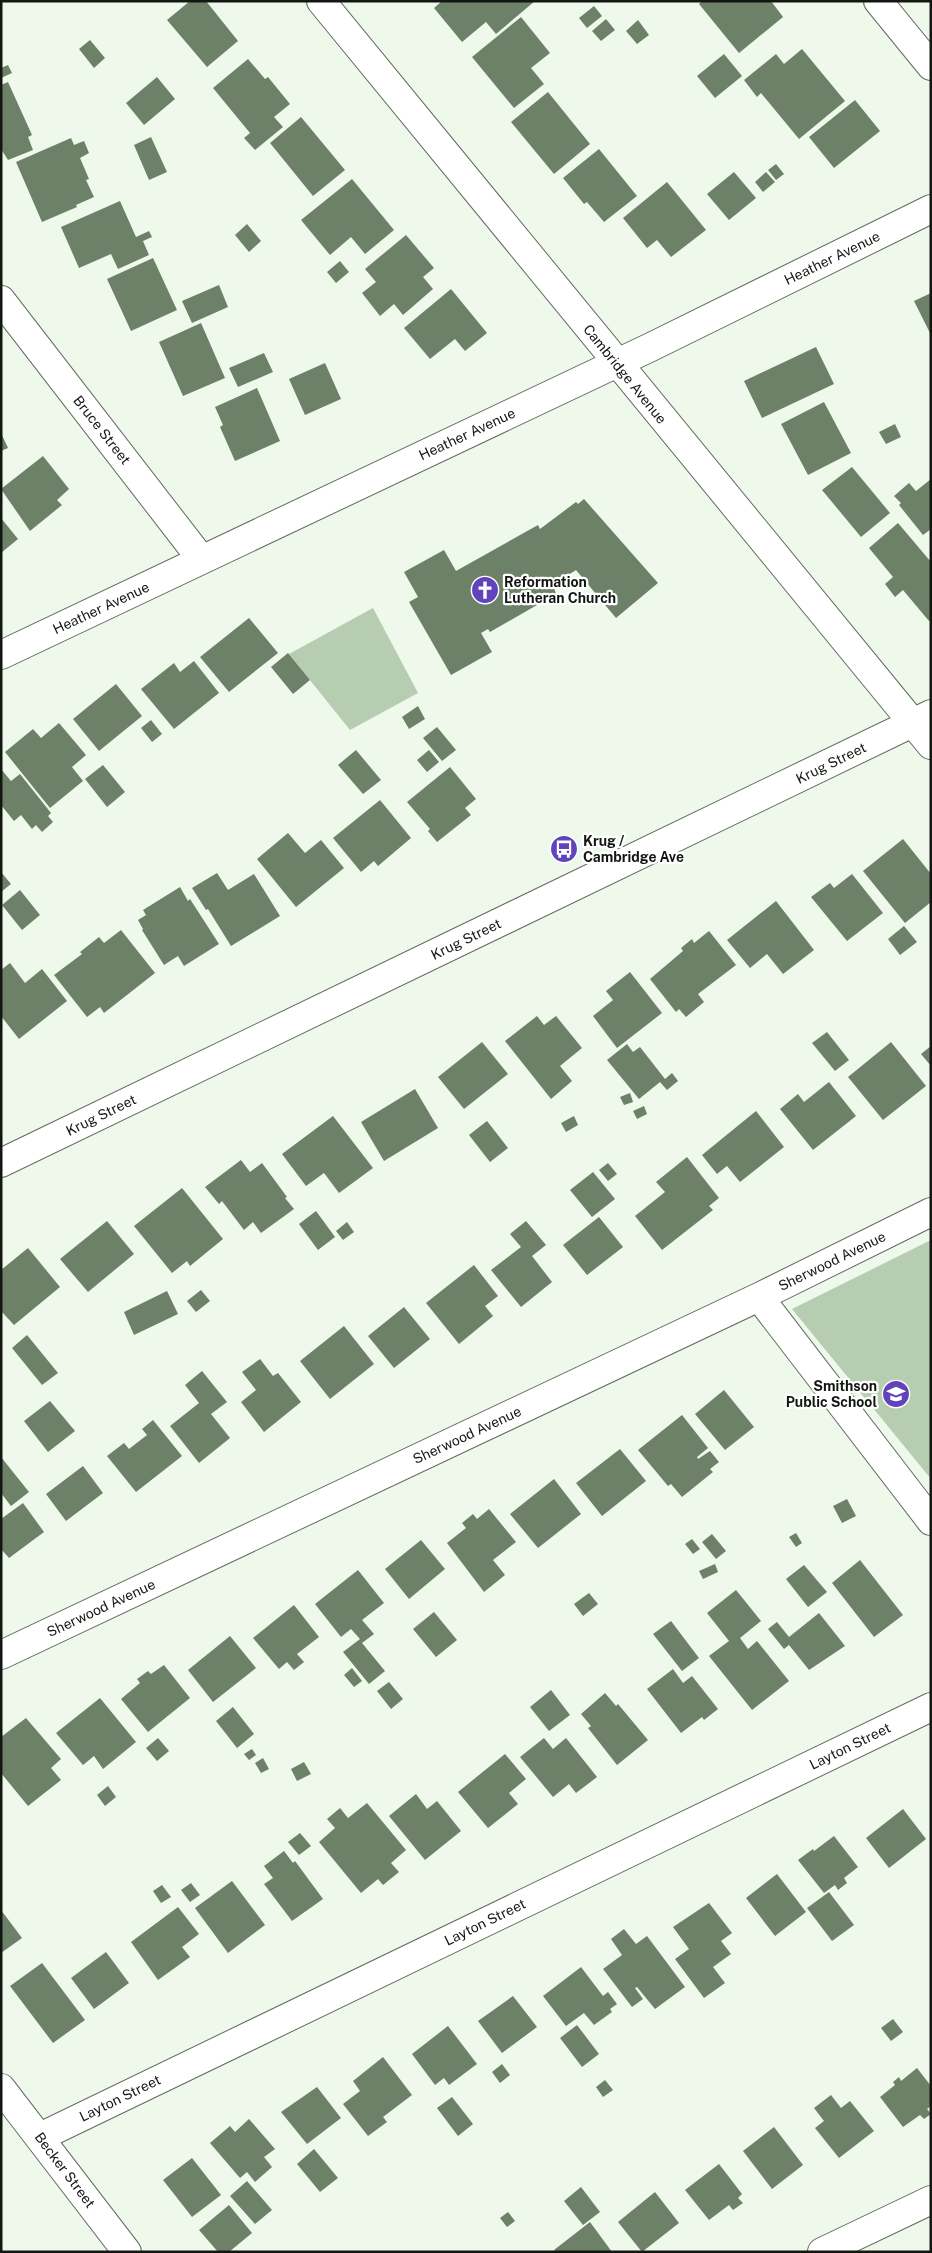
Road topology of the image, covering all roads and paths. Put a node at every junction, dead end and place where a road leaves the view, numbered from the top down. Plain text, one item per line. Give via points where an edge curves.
1 (321, 1) edge
2 (878, 1) edge
3 (931, 66) edge
4 (931, 209) edge
5 (1, 300) edge
6 (616, 364) junction
7 (202, 560) junction
8 (1, 655) edge
9 (922, 718) edge
10 (931, 745) edge
11 (1, 1164) edge
12 (931, 1212) edge
13 (759, 1297) junction
14 (931, 1521) edge
15 (1, 1655) edge
16 (931, 1707) edge
17 (1, 2088) edge
18 (40, 2137) junction
19 (931, 2200) edge
20 (127, 2252) edge
21 (822, 2252) edge

1 - 6 street, Cambridge Avenue
2 - 3 street
4 - 6 street, Heather Avenue
5 - 7 street, Bruce Street
6 - 7 street, Heather Avenue
6 - 9 street, Cambridge Avenue
7 - 8 street, Heather Avenue
9 - 10 street, Cambridge Avenue
9 - 11 street, Krug Street
12 - 13 street, Sherwood Avenue
13 - 14 street
13 - 15 street, Sherwood Avenue
16 - 18 street, Layton Street
17 - 18 street, Becker Street
18 - 20 street, Becker Street
19 - 21 street

